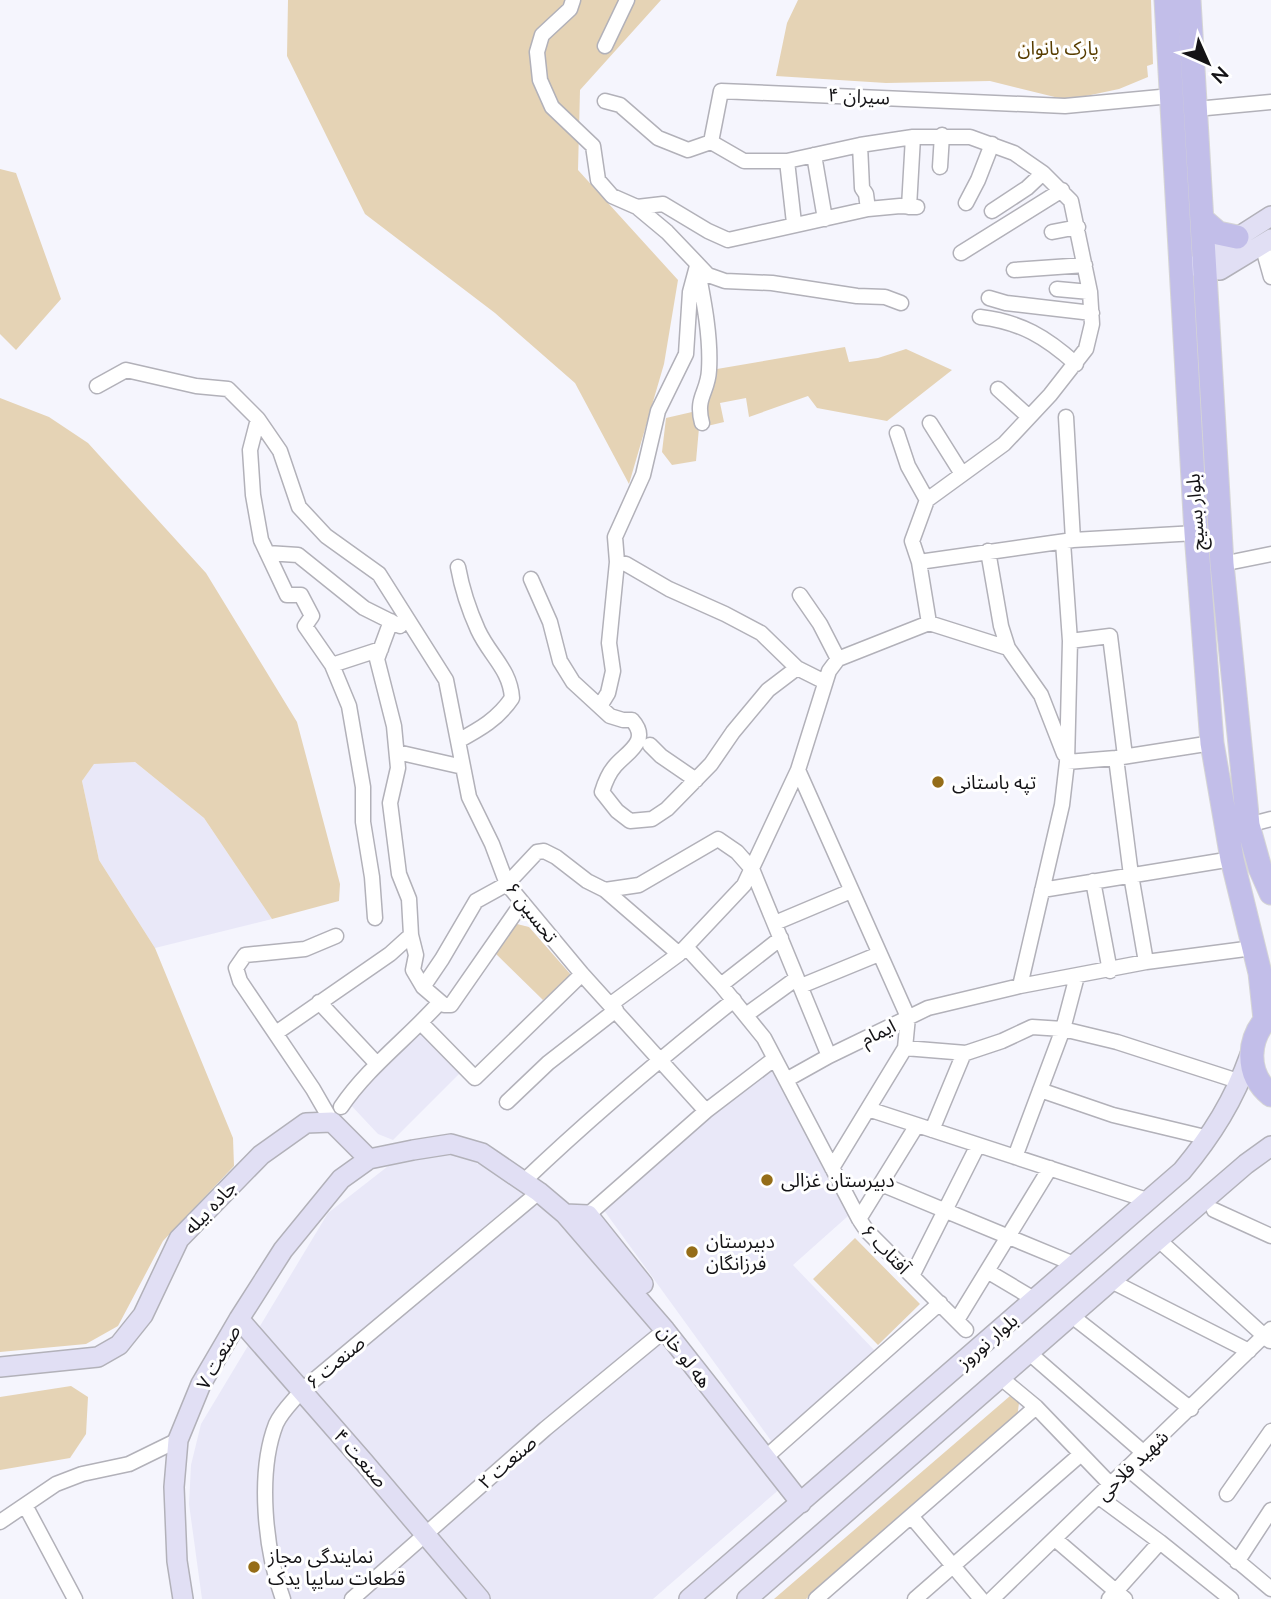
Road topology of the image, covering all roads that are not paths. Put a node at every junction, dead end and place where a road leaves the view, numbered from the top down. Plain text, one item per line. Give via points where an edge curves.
1 (573, 0) edge
2 (627, 0) edge
3 (1166, 0) edge
4 (1189, 0) edge
5 (605, 46) dead end
6 (1171, 96) junction
7 (605, 102) dead end
8 (1271, 102) edge
9 (1196, 109) junction
10 (942, 135) junction
11 (912, 137) junction
12 (711, 142) junction
13 (992, 144) junction
14 (860, 145) junction
15 (814, 155) junction
16 (787, 161) junction
17 (940, 167) dead end
18 (1043, 173) junction
19 (1062, 190) junction
20 (966, 203) dead end
21 (637, 207) junction
22 (868, 209) junction
23 (992, 211) dead end
24 (1271, 216) edge
25 (825, 219) junction
26 (1203, 220) junction
27 (794, 223) junction
28 (1078, 227) junction
29 (1052, 232) dead end
30 (1237, 237) junction
31 (1266, 242) edge
32 (961, 253) dead end
33 (1085, 265) junction
34 (1205, 265) junction
35 (697, 266) junction
36 (1181, 267) junction
37 (1014, 270) dead end
38 (1271, 277) edge
39 (1057, 289) dead end
40 (1090, 292) junction
41 (989, 298) dead end
42 (901, 303) dead end
43 (1092, 313) junction
44 (980, 317) dead end
45 (1076, 364) junction
46 (97, 386) dead end
47 (998, 389) dead end
48 (1029, 417) junction
49 (1066, 417) dead end
50 (258, 419) junction
51 (702, 423) dead end
52 (930, 423) dead end
53 (897, 433) dead end
54 (962, 474) junction
55 (927, 500) junction
56 (1196, 533) junction
57 (1068, 541) junction
58 (989, 551) junction
59 (267, 553) junction
60 (1271, 554) edge
61 (617, 562) junction
62 (919, 562) junction
63 (1222, 564) junction
64 (458, 567) dead end
65 (531, 579) dead end
66 (800, 596) dead end
67 (391, 621) junction
68 (929, 623) junction
69 (417, 634) junction
70 (1070, 640) junction
71 (1008, 648) junction
72 (381, 649) junction
73 (838, 659) junction
74 (332, 665) junction
75 (797, 668) junction
76 (825, 682) junction
77 (600, 706) junction
78 (458, 741) junction
79 (1212, 743) junction
80 (650, 745) dead end
81 (397, 752) junction
82 (1120, 757) junction
83 (1067, 762) junction
84 (463, 766) junction
85 (798, 770) junction
86 (696, 780) junction
87 (1271, 819) edge
88 (1248, 825) junction
89 (1234, 868) junction
90 (1260, 868) junction
91 (752, 869) junction
92 (1131, 875) junction
93 (1093, 881) junction
94 (507, 884) junction
95 (605, 890) junction
96 (1042, 890) junction
97 (851, 891) junction
98 (1271, 893) edge
99 (522, 903) junction
100 (375, 918) dead end
101 (775, 923) junction
102 (411, 935) junction
103 (336, 936) dead end
104 (781, 938) junction
105 (1253, 948) junction
106 (682, 950) junction
107 (879, 954) junction
108 (1146, 962) junction
109 (1110, 971) junction
110 (582, 974) junction
111 (1077, 976) junction
112 (799, 982) junction
113 (721, 985) junction
114 (1020, 986) junction
115 (423, 987) junction
116 (734, 1000) junction
117 (319, 1002) junction
118 (440, 1002) junction
119 (613, 1007) junction
120 (746, 1015) junction
121 (908, 1017) junction
122 (1268, 1017) edge
123 (421, 1023) junction
124 (1063, 1030) junction
125 (276, 1033) junction
126 (905, 1048) junction
127 (964, 1053) junction
128 (1250, 1055) junction
129 (829, 1056) junction
130 (660, 1059) junction
131 (774, 1059) junction
132 (377, 1064) junction
133 (786, 1080) junction
134 (1241, 1082) junction
135 (1040, 1090) junction
136 (1271, 1095) edge
137 (507, 1102) dead end
138 (868, 1109) junction
139 (706, 1111) junction
140 (337, 1115) junction
141 (917, 1125) junction
142 (932, 1130) junction
143 (1209, 1138) junction
144 (978, 1145) junction
145 (1271, 1146) edge
146 (1015, 1157) junction
147 (369, 1158) junction
148 (832, 1168) junction
149 (1050, 1168) junction
150 (881, 1184) junction
151 (531, 1186) junction
152 (1147, 1200) junction
153 (1214, 1210) dead end
154 (946, 1211) junction
155 (576, 1218) junction
156 (859, 1219) junction
157 (1271, 1236) edge
158 (1008, 1237) junction
159 (1162, 1243) dead end
160 (1074, 1264) junction
161 (987, 1271) junction
162 (912, 1276) junction
163 (1115, 1283) dead end
164 (1034, 1299) junction
165 (940, 1303) junction
166 (239, 1319) junction
167 (1077, 1320) dead end
168 (665, 1330) junction
169 (1269, 1336) edge
170 (1249, 1351) junction
171 (1035, 1358) dead end
172 (0, 1367) edge
173 (1001, 1378) junction
174 (302, 1390) junction
175 (1036, 1407) junction
176 (1191, 1409) junction
177 (1271, 1431) edge
178 (178, 1440) junction
179 (770, 1453) junction
180 (1144, 1453) junction
181 (1081, 1454) junction
182 (1128, 1469) junction
183 (1111, 1485) junction
184 (1227, 1494) dead end
185 (1099, 1497) junction
186 (806, 1499) junction
187 (26, 1507) junction
188 (1270, 1512) edge
189 (911, 1516) junction
190 (0, 1522) edge
191 (425, 1534) junction
192 (1055, 1539) junction
193 (1160, 1542) junction
194 (1237, 1562) junction
195 (952, 1565) junction
196 (1271, 1589) edge
197 (1117, 1597) edge
198 (75, 1599) edge
199 (183, 1599) edge
200 (283, 1599) edge
201 (352, 1599) edge
202 (480, 1599) edge
203 (689, 1599) edge
204 (747, 1599) edge
205 (816, 1599) edge
206 (915, 1599) edge
207 (981, 1599) edge
208 (992, 1599) edge
209 (1231, 1599) edge

1 - 21 street via 570,9 542,35 537,52 540,80 552,107 593,146 598,180 612,196
2 - 5 street
3 - 6 main road, بلوار بسیج
4 - 9 main road, بلوار بسیج
6 - 12 street, سیران ۴ via 1065,106 722,91
6 - 36 main road, بلوار بسیج
7 - 12 street via 620,105 658,138 688,150
8 - 9 street
9 - 26 main road, بلوار بسیج
10 - 11 street
10 - 13 street via 970,136
10 - 17 street
11 - 14 street
11 - 22 street via 913,207
12 - 16 street via 744,161
13 - 18 street
13 - 20 street
14 - 15 street
14 - 22 street
15 - 16 street
15 - 25 street
16 - 27 street
18 - 19 street
18 - 23 street
19 - 28 street via 1071,201
19 - 32 street
21 - 27 street via 663,204 728,240
21 - 35 street
22 - 25 street
24 - 30 street
25 - 27 street
26 - 30 main road via 1218,233
26 - 34 main road, بلوار بسیج
28 - 29 street
28 - 33 street
30 - 34 street
31 - 34 street via 1220,270
31 - 38 street
33 - 37 street
33 - 40 street
34 - 36 street
34 - 63 main road, بلوار بسیج
35 - 42 street via 725,281 885,297
35 - 51 street via 709,371 699,400
35 - 61 street via 690,292 687,354 658,411 643,475 615,537
36 - 56 main road, بلوار بسیج
39 - 40 street
40 - 43 street
41 - 43 street
43 - 45 street via 1086,349
44 - 45 street via 1040,335
45 - 48 street
46 - 50 street, تحسین ۶ via 126,370 228,389
47 - 48 street
48 - 54 street via 1004,443
49 - 57 street
50 - 59 street via 250,450 253,495
50 - 69 street, تحسین ۶ via 280,451 299,506 326,536 379,574
52 - 54 street
53 - 55 street
54 - 55 street
55 - 62 street via 912,541
56 - 57 street
56 - 79 main road, بلوار بسیج
57 - 58 street
57 - 70 street
58 - 62 street
58 - 71 street
59 - 67 street via 298,555 364,608
59 - 74 street via 287,595 301,595 312,616 304,626
60 - 63 street
61 - 75 street via 761,633
61 - 77 street via 609,643 613,671
62 - 68 street
63 - 88 main road, بلوار بسیج
64 - 78 street via 479,631 508,675 512,698 502,713
65 - 77 street via 561,661 573,682
66 - 73 street
67 - 69 street
67 - 72 street
68 - 71 street
68 - 73 street
69 - 78 street, تحسین ۶ via 446,680
70 - 82 street via 1110,636
70 - 83 street
71 - 83 street via 1041,695
72 - 74 street
72 - 81 street via 377,659
73 - 76 street
74 - 100 street via 349,706 363,787
75 - 76 street
75 - 86 street via 768,690
76 - 85 street
77 - 86 street via 610,716 632,720 639,728 634,748 614,767 602,792 617,811 630,821 652,818
78 - 84 street, تحسین ۶
79 - 82 street
79 - 89 main road, بلوار بسیج
80 - 86 street
81 - 84 street
81 - 102 street via 390,803 399,874 409,899
82 - 83 street
82 - 92 street
83 - 96 street
84 - 94 street, تحسین ۶ via 469,797
85 - 91 street
85 - 97 street
87 - 88 street
88 - 90 main road, بلوار بسیج
89 - 90 main road
89 - 92 street
89 - 105 main road, بلوار بسیج
90 - 98 main road, بلوار بسیج
91 - 95 street via 718,839 639,885
91 - 101 street
91 - 106 street via 744,885
92 - 93 street
92 - 108 street
93 - 96 street
93 - 109 street
94 - 95 street via 537,852 544,851
94 - 99 street, تحسین ۶
94 - 115 street via 476,901
95 - 106 street
96 - 114 street
97 - 101 street
97 - 107 street
99 - 110 street, تحسین ۶
99 - 118 street via 453,1003
101 - 104 street
102 - 115 street via 416,955 413,970
102 - 117 street
103 - 125 street via 305,949 245,955 236,968
104 - 112 street
104 - 113 street
105 - 108 street, ایمام
105 - 122 main road, بلوار بسیج
106 - 113 street
106 - 119 street
107 - 112 street
107 - 121 street
108 - 109 street, ایمام
109 - 111 street, ایمام
110 - 119 street, تحسین ۶
110 - 123 street via 475,1078
111 - 114 street, ایمام
111 - 124 street
112 - 120 street
112 - 129 street
113 - 116 street
114 - 121 street, ایمام
115 - 118 street
116 - 120 street
116 - 130 street, صنعت ۶
117 - 125 street
117 - 132 street
118 - 123 street
119 - 130 street, تحسین ۶
119 - 137 street
120 - 131 street
121 - 126 street
121 - 129 street, ایمام
122 - 128 main road
123 - 132 street
124 - 127 street via 1032,1027
124 - 134 street via 1117,1042
124 - 135 street
125 - 140 street
126 - 127 street
126 - 138 street
127 - 142 street
128 - 134 street, بلوار نوروز
128 - 136 main road via 1256,1075
129 - 133 street, ایمام
130 - 139 street, تحسین ۶
130 - 151 street, صنعت ۶ via 578,1130
131 - 133 street
131 - 139 street
132 - 140 street
133 - 148 street, آفتاب ۶
134 - 143 street, بلوار نوروز
135 - 143 street via 1113,1115
135 - 146 street
138 - 141 street
138 - 148 street
139 - 155 street
140 - 147 street
140 - 172 street, جاده بیله via 306,1123 261,1155 179,1239 143,1315 119,1345 98,1357
141 - 142 street
141 - 150 street
142 - 144 street
143 - 152 street, بلوار نوروز via 1182,1171
144 - 146 street
144 - 154 street
145 - 173 street, بلوار نوروز
146 - 149 street
147 - 151 street via 451,1144 482,1153
147 - 166 street, صنعت ۷ via 341,1179 291,1240
148 - 156 street, آفتاب ۶
149 - 152 street
149 - 158 street
150 - 154 street
150 - 156 street
151 - 155 street
151 - 174 street, صنعت ۶
152 - 160 street, بلوار نوروز
153 - 157 street
154 - 158 street
154 - 162 street
155 - 168 street, هه لو خان
155 - 179 street
156 - 162 street, آفتاب ۶
158 - 160 street
158 - 161 street
159 - 169 street
160 - 164 street, بلوار نوروز
161 - 164 street
161 - 165 street, آفتاب ۶ via 962,1325
162 - 165 street, آفتاب ۶
163 - 170 street
164 - 186 street, بلوار نوروز
165 - 179 street
166 - 174 street, صنعت ۴
166 - 178 street, صنعت ۷ via 201,1384
167 - 176 street
168 - 179 street, هه لو خان
168 - 191 street, صنعت ۲
169 - 170 street, شهید فلاحی
170 - 176 street, شهید فلاحی
171 - 180 street
173 - 175 street
173 - 204 street, بلوار نوروز
174 - 191 street, صنعت ۴
174 - 200 street, صنعت ۶ via 276,1422 267,1460 264,1502
175 - 181 street
175 - 189 street
176 - 180 street, شهید فلاحی
177 - 184 street
178 - 187 street via 129,1464 56,1484
178 - 199 street, صنعت ۷ via 174,1487
179 - 186 street
180 - 182 street, شهید فلاحی
181 - 183 street
181 - 195 street
182 - 183 street, شهید فلاحی
182 - 194 street
183 - 185 street, شهید فلاحی
185 - 192 street, شهید فلاحی
185 - 193 street
186 - 203 street, بلوار نوروز
187 - 190 street
187 - 198 street
188 - 194 street
189 - 195 street
189 - 205 street
191 - 201 street, صنعت ۲
191 - 202 street, صنعت ۴
192 - 197 street
192 - 208 street, شهید فلاحی
193 - 197 street
193 - 209 street
194 - 196 street
195 - 206 street
195 - 207 street

